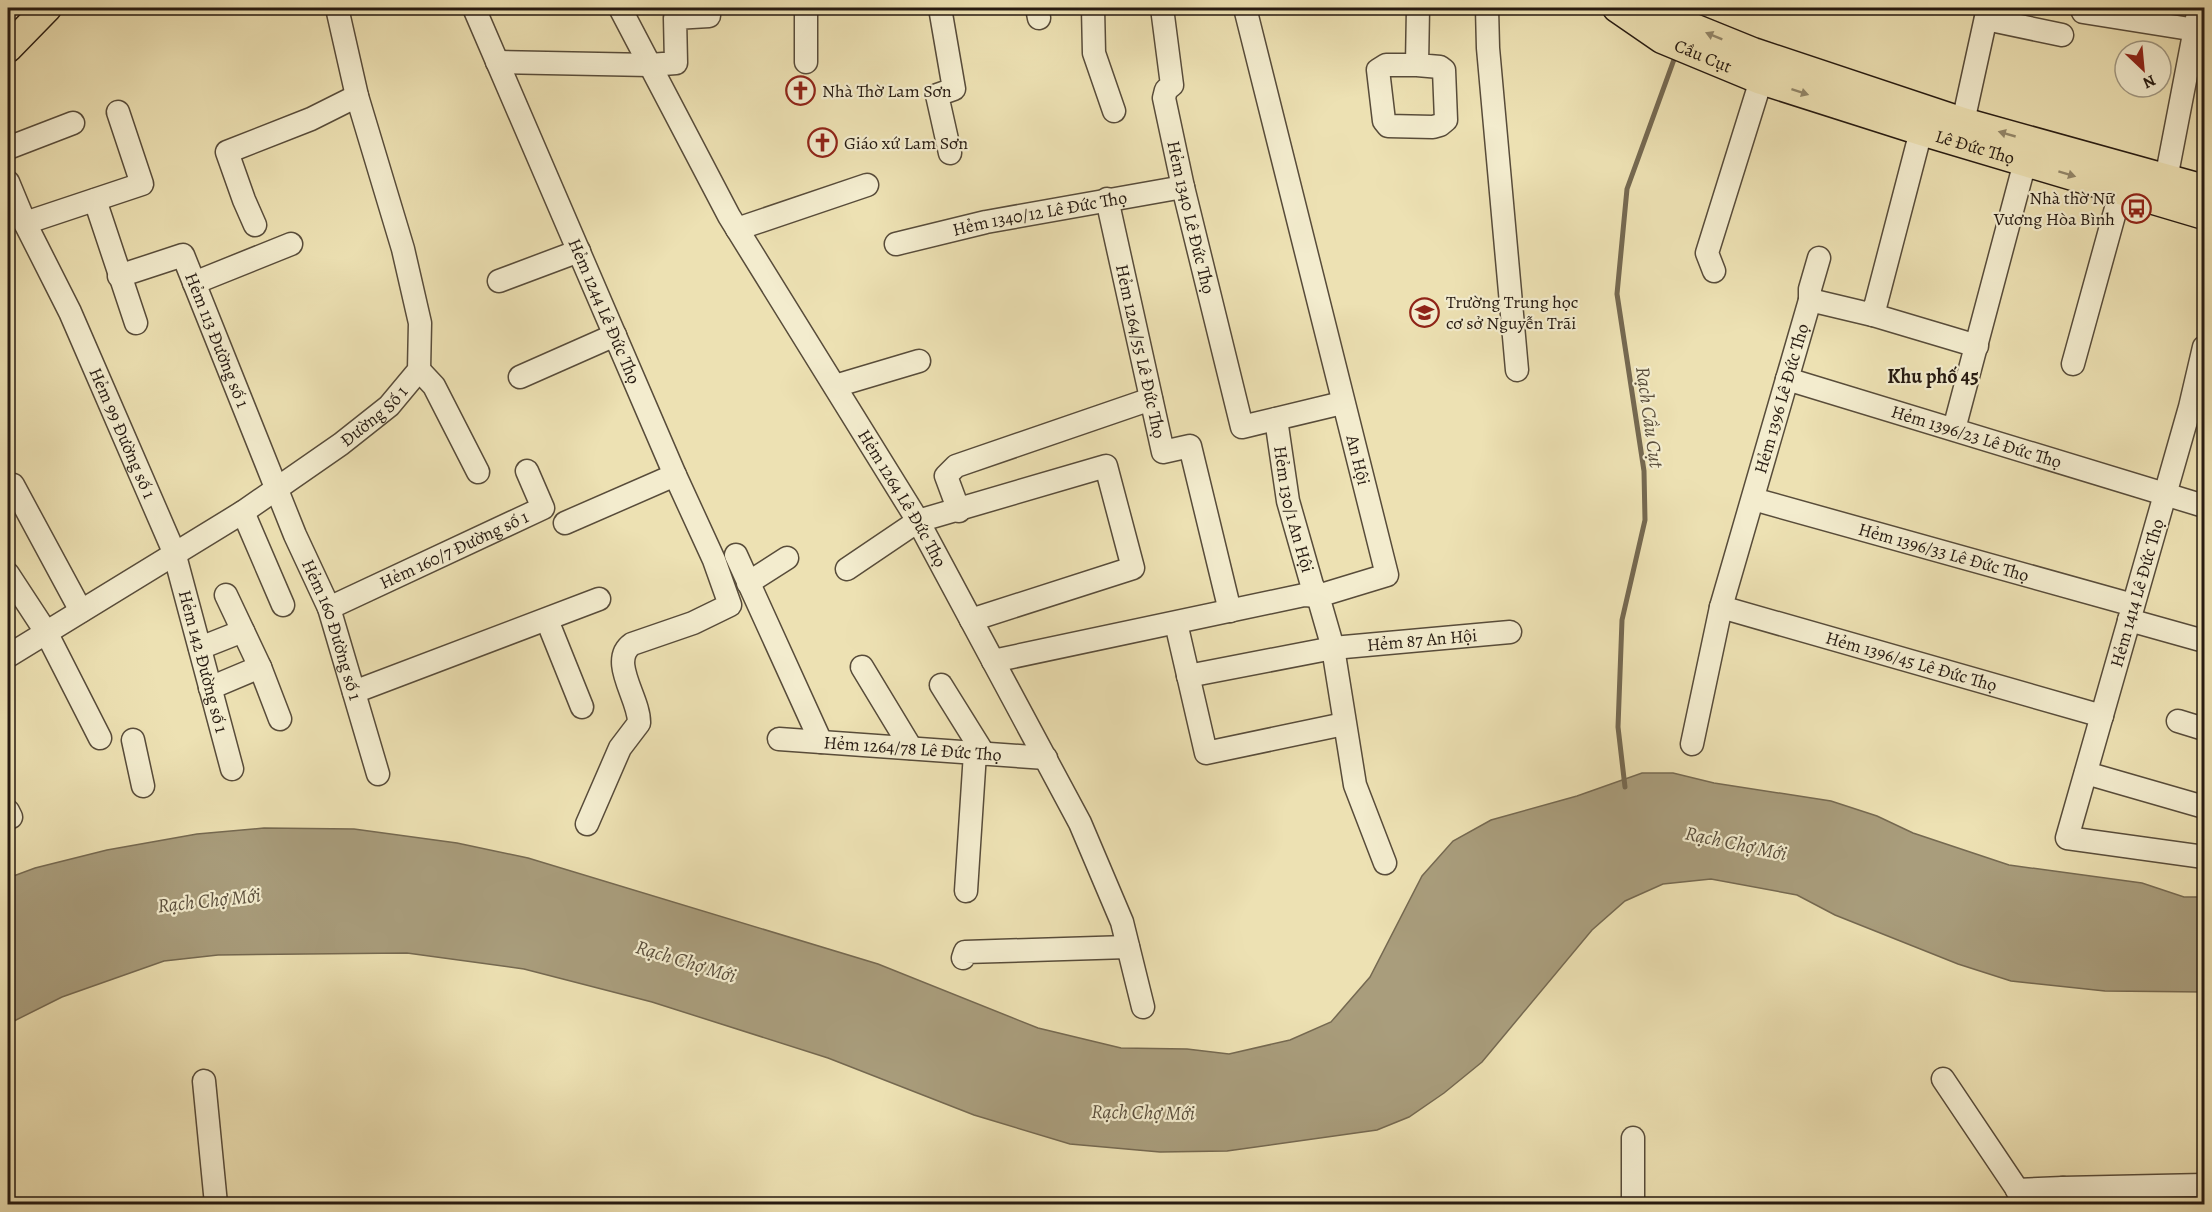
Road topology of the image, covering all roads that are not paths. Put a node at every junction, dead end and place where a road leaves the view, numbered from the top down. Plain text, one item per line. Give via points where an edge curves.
1 (47, 8) edge
2 (337, 8) edge
3 (474, 8) edge
4 (620, 8) edge
5 (806, 8) edge
6 (940, 8) edge
7 (1093, 8) edge
8 (1162, 8) edge
9 (1245, 8) edge
10 (1418, 8) edge
11 (1487, 8) edge
12 (1617, 8) edge
13 (2083, 12) dead end
14 (1987, 13) edge
15 (2124, 13) edge
16 (709, 16) dead end
17 (1653, 17) edge
18 (2198, 19) edge
19 (2062, 35) dead end
20 (8, 48) edge
21 (497, 62) junction
22 (806, 62) dead end
23 (650, 65) junction
24 (1417, 65) dead end
25 (1753, 68) junction
26 (357, 96) junction
27 (1114, 111) dead end
28 (118, 112) dead end
29 (1964, 122) junction
30 (73, 123) dead end
31 (1921, 130) junction
32 (8, 148) edge
33 (950, 153) dead end
34 (2025, 162) junction
35 (2166, 178) junction
36 (8, 182) edge
37 (867, 185) dead end
38 (1183, 187) junction
39 (2205, 189) edge
40 (2121, 190) junction
41 (1107, 199) junction
42 (95, 200) junction
43 (2205, 215) edge
44 (25, 223) junction
45 (255, 225) dead end
46 (737, 229) junction
47 (291, 244) dead end
48 (896, 244) dead end
49 (579, 251) junction
50 (1819, 258) dead end
51 (1714, 271) dead end
52 (119, 276) junction
53 (500, 281) dead end
54 (194, 283) junction
55 (1810, 300) junction
56 (1873, 315) junction
57 (136, 323) dead end
58 (615, 335) junction
59 (1977, 346) junction
60 (2205, 347) edge
61 (919, 361) dead end
62 (2073, 364) dead end
63 (419, 370) junction
64 (1517, 370) dead end
65 (519, 378) dead end
66 (1788, 379) junction
67 (835, 386) junction
68 (1151, 399) junction
69 (1342, 403) junction
70 (1276, 419) junction
71 (1954, 429) junction
72 (527, 471) dead end
73 (478, 472) dead end
74 (675, 475) junction
75 (276, 488) junction
76 (8, 489) edge
77 (2165, 494) junction
78 (1753, 498) junction
79 (2205, 506) edge
80 (959, 511) junction
81 (243, 512) junction
82 (918, 521) junction
83 (565, 523) dead end
84 (174, 552) junction
85 (725, 558) junction
86 (787, 558) dead end
87 (847, 569) dead end
88 (8, 574) edge
89 (748, 583) junction
90 (226, 595) dead end
91 (1318, 596) junction
92 (599, 599) dead end
93 (283, 605) dead end
94 (1721, 607) junction
95 (329, 608) junction
96 (81, 611) junction
97 (1230, 611) junction
98 (2131, 612) junction
99 (547, 620) junction
100 (971, 620) junction
101 (1176, 623) junction
102 (243, 631) junction
103 (46, 632) junction
104 (1510, 632) dead end
105 (2205, 641) edge
106 (200, 648) junction
107 (1333, 648) junction
108 (8, 656) edge
109 (993, 661) junction
110 (260, 667) junction
111 (862, 667) dead end
112 (1188, 676) junction
113 (941, 685) dead end
114 (210, 688) junction
115 (354, 692) junction
116 (582, 707) dead end
117 (2102, 716) junction
118 (280, 719) dead end
119 (2178, 721) dead end
120 (1344, 724) junction
121 (2205, 729) edge
122 (100, 738) dead end
123 (779, 739) dead end
124 (133, 740) dead end
125 (821, 742) junction
126 (1692, 744) dead end
127 (911, 748) junction
128 (980, 754) junction
129 (1046, 758) junction
130 (232, 769) dead end
131 (2086, 773) junction
132 (378, 774) dead end
133 (143, 786) dead end
134 (2205, 807) edge
135 (587, 824) dead end
136 (2205, 857) edge
137 (1384, 863) dead end
138 (966, 891) dead end
139 (1128, 947) junction
140 (963, 958) dead end
141 (1143, 1007) dead end
142 (1943, 1079) dead end
143 (204, 1081) dead end
144 (1633, 1138) dead end
145 (2205, 1185) edge
146 (2176, 1194) edge
147 (2063, 1196) edge
148 (2022, 1197) edge
149 (216, 1204) edge
150 (1634, 1204) edge

1 - 20 main road
2 - 26 street, Đường Số 1
3 - 21 street, Hẻm 1244 Lê Đức Thọ
4 - 23 street, Hẻm 1264 Lê Đức Thọ
5 - 22 street
6 - 33 street via 954,89 937,95
7 - 27 street via 1094,53
8 - 38 street, Hẻm 1340 Lê Đức Thọ via 1172,85 1164,98
9 - 69 street, An Hội
10 - 24 street
11 - 64 street
12 - 17 main road
13 - 15 street
14 - 19 street
14 - 29 street
15 - 18 street
16 - 23 street via 675,18 676,63
17 - 25 main road, Cầu Cụt
18 - 35 street
21 - 23 street
21 - 49 street, Hẻm 1244 Lê Đức Thọ
23 - 46 street, Hẻm 1264 Lê Đức Thọ
25 - 29 main road, Lê Đức Thọ
25 -> 31 main road, Lê Đức Thọ
25 - 51 street via 1707,254
26 - 45 street via 227,152
26 - 63 street, Đường Số 1 via 403,249 420,323
28 - 42 street via 142,184
35 -> 29 main road, Lê Đức Thọ
30 - 32 street
31 - 34 main road, Lê Đức Thọ
31 - 56 street
34 -> 40 main road, Lê Đức Thọ
34 - 59 street
35 - 39 main road, Lê Đức Thọ
36 - 44 street, Hẻm 99 Đường số 1
37 - 46 street
38 - 41 street, Hẻm 1340/12 Lê Đức Thọ
38 - 70 street, Hẻm 1340 Lê Đức Thọ via 1242,427
40 - 43 main road, Lê Đức Thọ
40 - 62 street
41 - 48 street, Hẻm 1340/12 Lê Đức Thọ
41 - 68 street, Hẻm 1264/55 Lê Đức Thọ
42 - 44 street
42 - 52 street
44 - 84 street, Hẻm 99 Đường số 1 via 70,312
46 - 67 street, Hẻm 1264 Lê Đức Thọ
47 - 54 street
49 - 53 street
49 - 58 street, Hẻm 1244 Lê Đức Thọ
50 - 55 street
52 - 54 street, Hẻm 113 Đường số 1 via 183,255
52 - 57 street
54 - 75 street, Hẻm 113 Đường số 1
55 - 56 street, Hẻm 1396 Lê Đức Thọ
55 - 66 street, Hẻm 1396 Lê Đức Thọ
56 - 59 street, Hẻm 1396 Lê Đức Thọ
58 - 65 street
58 - 74 street, Hẻm 1244 Lê Đức Thọ
59 - 71 street
60 - 77 street, Hẻm 1414 Lê Đức Thọ
61 - 67 street
63 - 73 street via 434,386
63 - 75 street, Đường Số 1 via 389,406
66 - 71 street, Hẻm 1396/23 Lê Đức Thọ
66 - 78 street, Hẻm 1396 Lê Đức Thọ
67 - 82 street, Hẻm 1264 Lê Đức Thọ
68 - 80 street via 956,466 946,476
68 - 97 street, Hẻm 1264/55 Lê Đức Thọ via 1163,452 1190,446
69 - 70 street
69 - 91 street, An Hội via 1387,575
70 - 91 street, Hẻm 130/1 An Hội via 1288,501
71 - 77 street, Hẻm 1396/23 Lê Đức Thọ
72 - 95 street, Hẻm 160/7 Đường số 1 via 543,508
74 - 83 street
74 - 85 street, Hẻm 1244 Lê Đức Thọ
75 - 81 street, Đường Số 1
75 - 95 street, Hẻm 160 Đường số 1
76 - 96 street via 13,485
77 - 79 street, Hẻm 1396/23 Lê Đức Thọ
77 - 98 street, Hẻm 1414 Lê Đức Thọ
78 - 94 street, Hẻm 1396 Lê Đức Thọ
78 - 98 street, Hẻm 1396/33 Lê Đức Thọ
80 - 82 street
80 - 100 street via 1106,466 1133,568
81 - 84 street, Đường Số 1
81 - 93 street
82 - 87 street
82 - 100 street, Hẻm 1264 Lê Đức Thọ
84 - 96 street, Đường Số 1
84 - 106 street, Hẻm 142 Đường số 1
85 - 89 street
85 - 135 street via 730,605 693,623 632,644 624,651 622,665 639,723 620,748
86 - 89 street
88 - 103 street
89 - 125 street
90 - 102 street
91 - 97 street via 1304,595
91 - 107 street
92 - 99 street
94 - 117 street, Hẻm 1396/45 Lê Đức Thọ
94 - 126 street, Hẻm 1396 Lê Đức Thọ
95 - 115 street, Hẻm 160 Đường số 1
96 - 103 street, Đường Số 1
97 - 101 street
98 - 105 street, Hẻm 1396/33 Lê Đức Thọ
98 - 117 street, Hẻm 1414 Lê Đức Thọ
99 - 115 street
99 - 116 street
100 - 109 street, Hẻm 1264 Lê Đức Thọ
101 - 109 street
101 - 112 street
102 - 106 street
102 - 110 street
103 - 108 street, Đường Số 1
103 - 122 street
104 - 107 street, Hẻm 87 An Hội
106 - 114 street, Hẻm 142 Đường số 1
107 - 112 street
107 - 120 street
109 - 129 street, Hẻm 1264 Lê Đức Thọ
110 - 114 street
110 - 118 street
111 - 127 street
112 - 120 street via 1206,753
113 - 128 street
114 - 130 street, Hẻm 142 Đường số 1
115 - 132 street, Hẻm 160 Đường số 1
117 - 131 street, Hẻm 1414 Lê Đức Thọ
119 - 121 street
120 - 137 street via 1355,785
123 - 125 street, Hẻm 1264/78 Lê Đức Thọ
124 - 133 street
125 - 127 street, Hẻm 1264/78 Lê Đức Thọ
127 - 128 street, Hẻm 1264/78 Lê Đức Thọ
128 - 129 street, Hẻm 1264/78 Lê Đức Thọ
128 - 138 street
129 - 139 street, Hẻm 1264 Lê Đức Thọ via 1080,823 1122,922
131 - 134 street
131 - 136 street, Hẻm 1414 Lê Đức Thọ via 2067,838
139 - 140 street via 965,952
139 - 141 street, Hẻm 1264 Lê Đức Thọ
142 - 148 street
143 - 149 street
144 - 150 street
145 - 146 street
146 - 147 street
147 - 148 street

